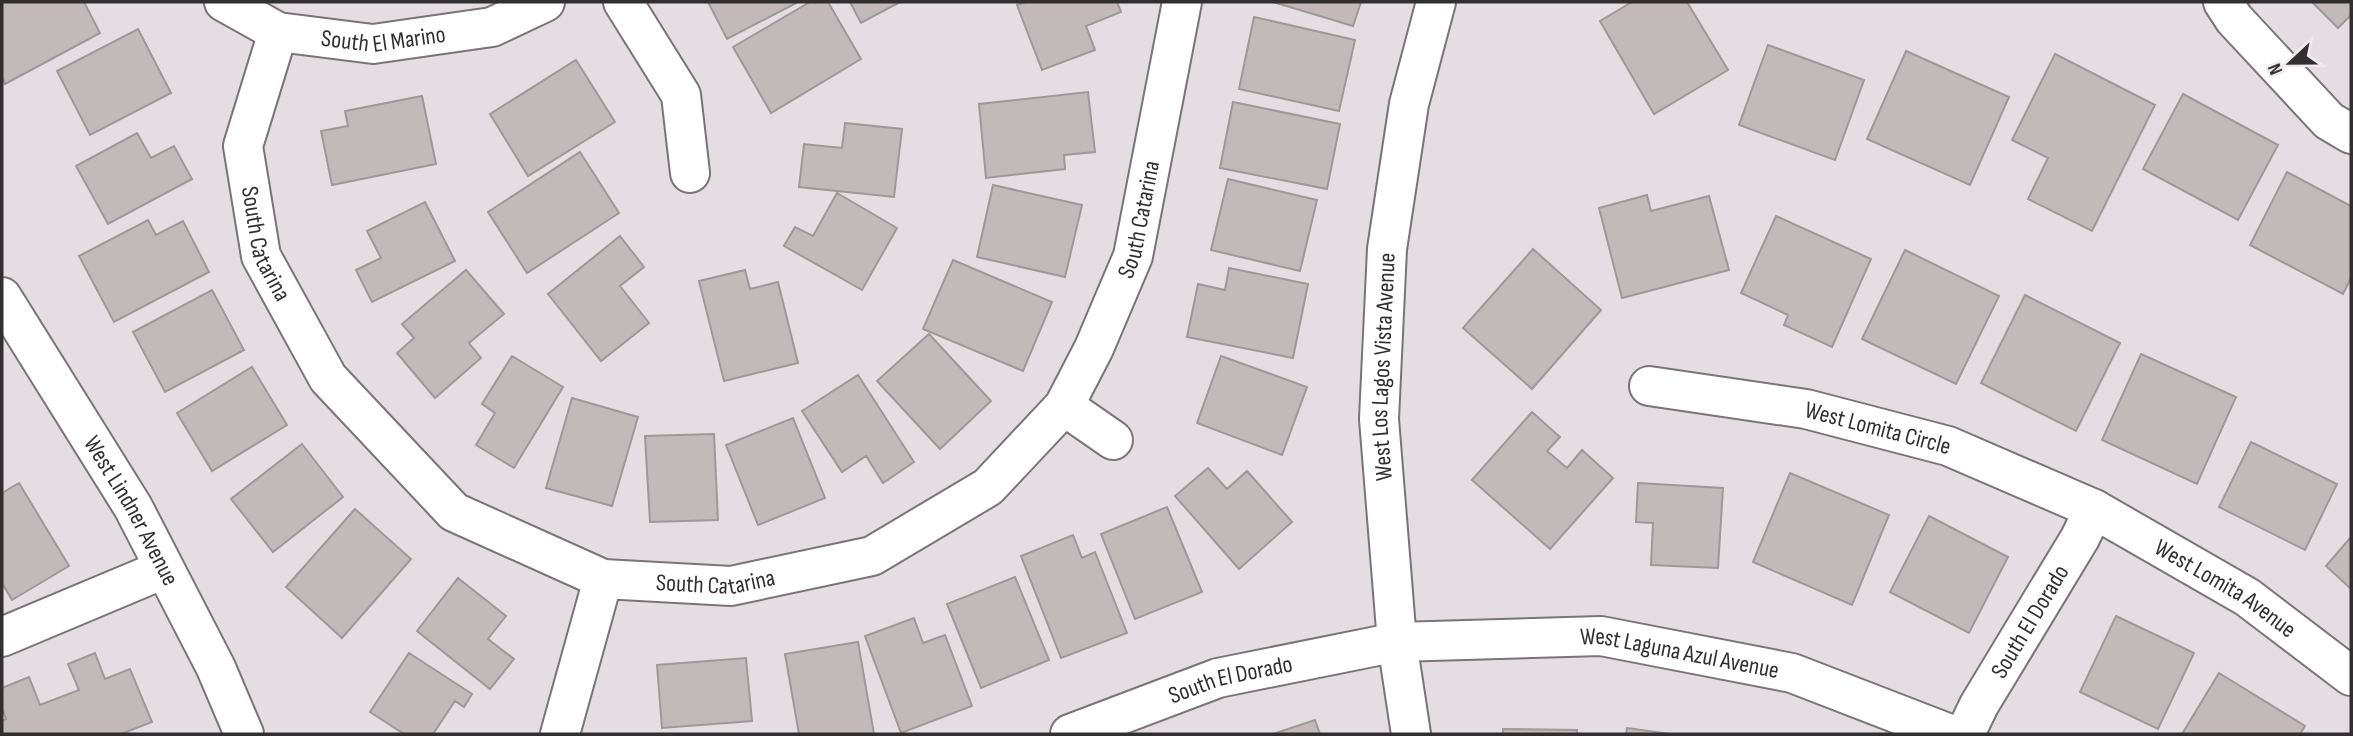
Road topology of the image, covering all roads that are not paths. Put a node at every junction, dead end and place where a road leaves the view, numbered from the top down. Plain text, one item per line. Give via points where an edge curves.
1 (224, 2) edge
2 (544, 2) edge
3 (623, 2) edge
4 (1182, 2) edge
5 (1436, 2) edge
6 (2222, 2) edge
7 (278, 32) junction
8 (2351, 134) edge
9 (690, 173) dead end
10 (2, 297) edge
11 (1649, 386) dead end
12 (1064, 406) junction
13 (1113, 440) dead end
14 (2094, 509) junction
15 (164, 569) junction
16 (603, 579) junction
17 (2, 637) edge
18 (1397, 642) junction
19 (2351, 676) edge
20 (244, 734) edge
21 (560, 734) edge
22 (1070, 734) edge
23 (1411, 734) edge
24 (1950, 734) edge
25 (1965, 734) edge

1 - 7 street, South El Marino
2 - 7 street, South El Marino via 492,27 373,44
3 - 9 street via 681,95
4 - 12 street, South Catarina via 1133,256
5 - 18 street, West Los Lagos Vista Avenue via 1409,104 1387,249 1379,419
6 - 8 street via 2329,121
7 - 16 street, South Catarina via 243,146 261,256 328,378 454,512
10 - 15 street, West Lindner Avenue via 133,507
11 - 14 street, West Lomita Circle via 1806,409 1948,446
12 - 13 street
12 - 16 street, South Catarina via 988,486 872,556 731,586
14 - 19 street, West Lomita Avenue via 2247,597
14 - 25 street, South El Dorado
15 - 17 street
15 - 20 street, West Lindner Avenue via 216,668
16 - 21 street
18 - 22 street, South El Dorado via 1218,678
18 - 23 street, West Los Lagos Vista Avenue
18 - 24 street, West Laguna Azul Avenue via 1601,636 1792,673

